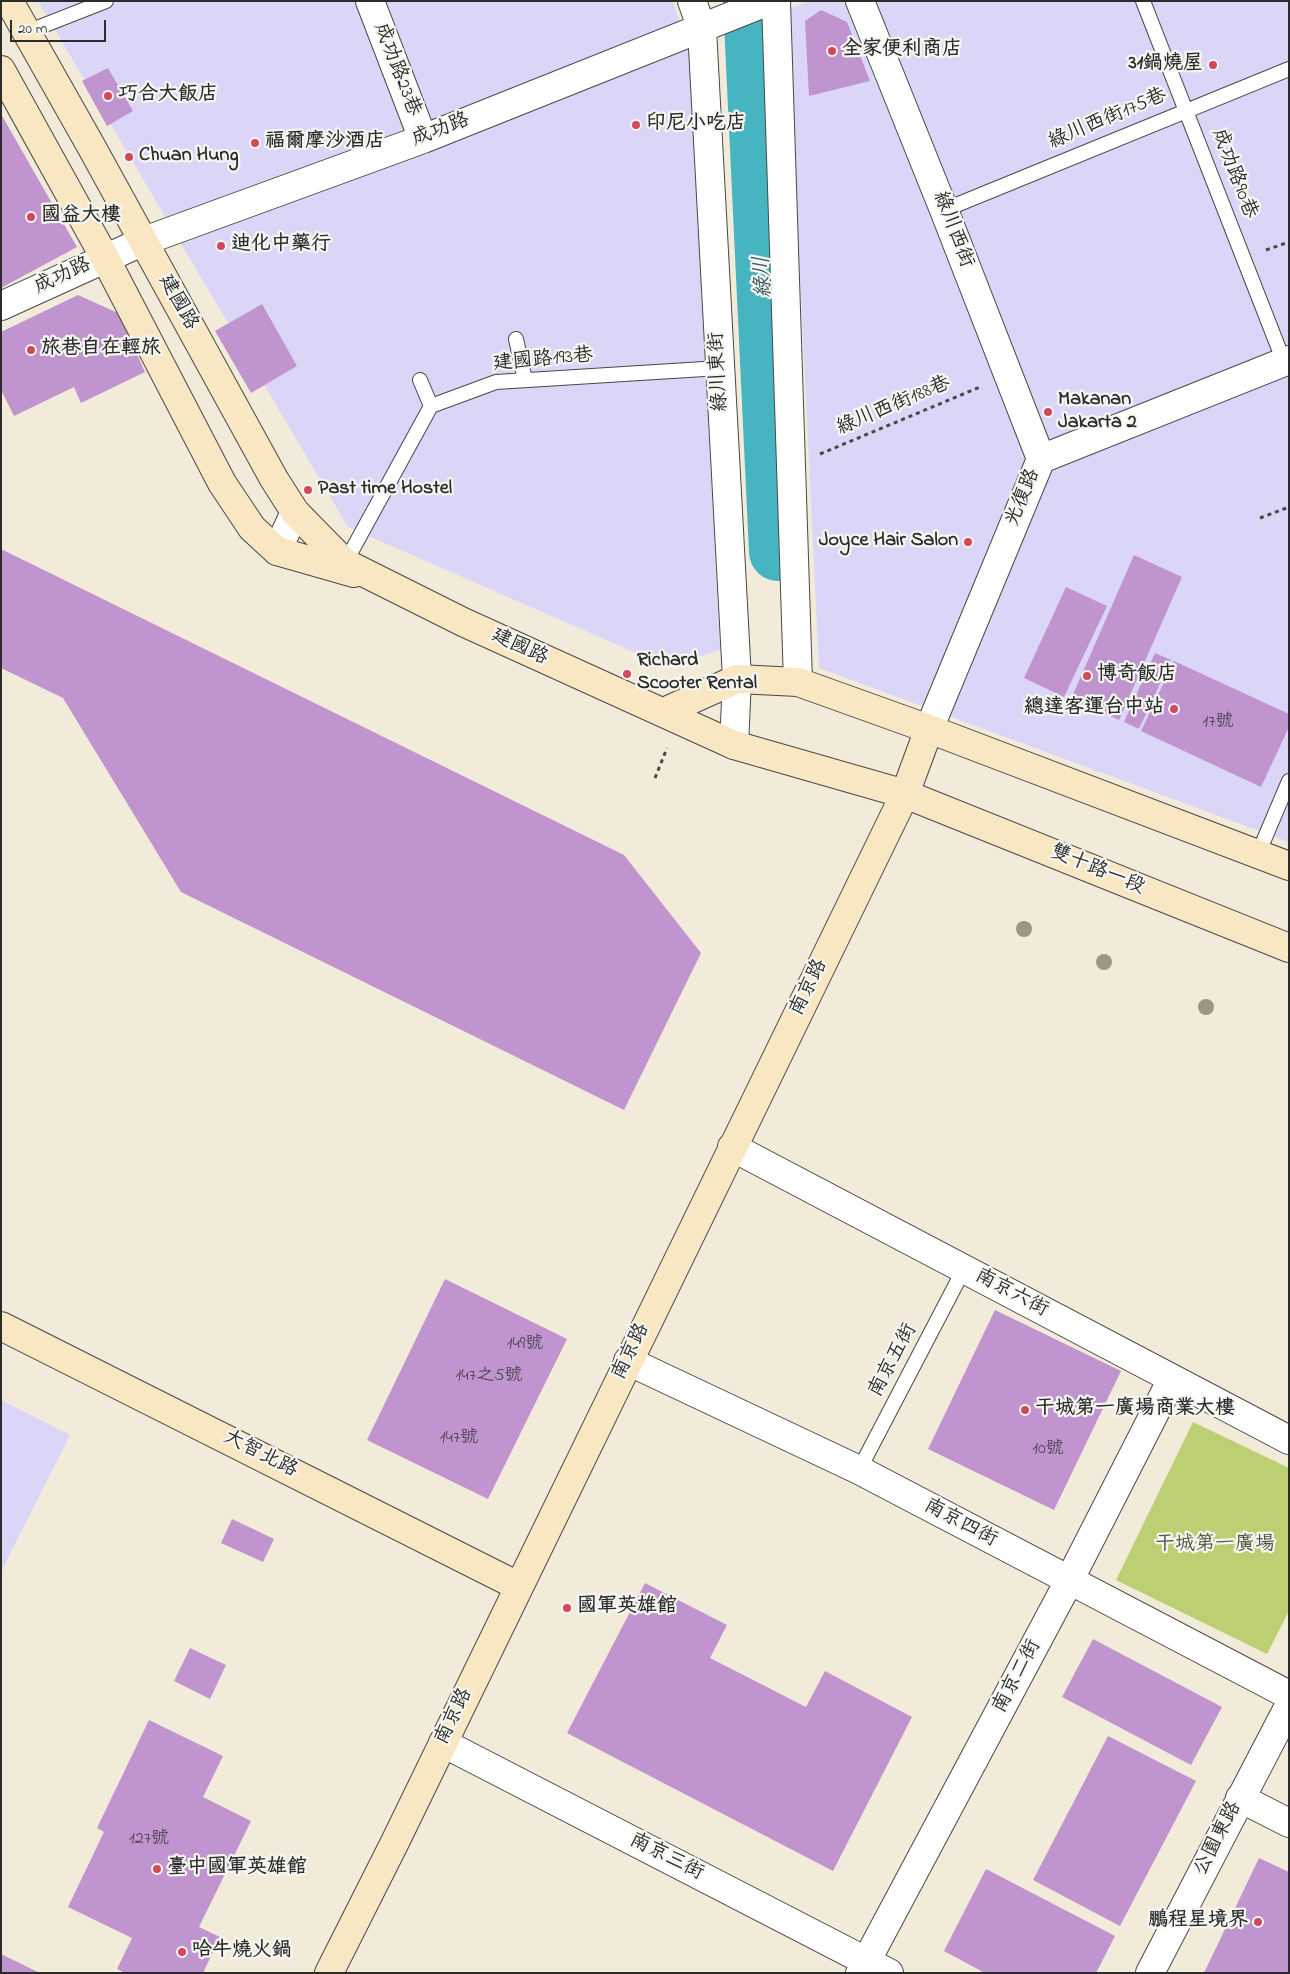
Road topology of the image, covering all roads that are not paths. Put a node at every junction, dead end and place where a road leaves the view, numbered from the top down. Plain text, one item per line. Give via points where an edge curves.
1 (9, 1) edge
2 (106, 1) edge
3 (370, 1) edge
4 (692, 1) edge
5 (769, 1) edge
6 (776, 1) edge
7 (860, 1) edge
8 (1143, 1) edge
9 (702, 29) junction
10 (27, 32) junction
11 (1289, 69) edge
12 (1, 70) edge
13 (1186, 109) junction
14 (423, 139) junction
15 (944, 210) junction
16 (144, 241) junction
17 (105, 258) junction
18 (1, 306) edge
19 (516, 339) dead end
20 (1286, 361) edge
21 (720, 368) junction
22 (420, 380) dead end
23 (525, 380) junction
24 (431, 406) junction
25 (1041, 459) junction
26 (296, 512) junction
27 (276, 551) junction
28 (345, 563) junction
29 (375, 579) junction
30 (736, 679) junction
31 (798, 682) junction
32 (664, 712) junction
33 (929, 729) junction
34 (734, 745) junction
35 (1289, 781) edge
36 (905, 794) junction
37 (1258, 854) junction
38 (1289, 866) edge
39 (1289, 948) edge
40 (732, 1148) junction
41 (964, 1269) junction
42 (1, 1326) edge
43 (628, 1361) junction
44 (1172, 1379) junction
45 (1289, 1440) edge
46 (859, 1470) junction
47 (1069, 1581) junction
48 (518, 1586) junction
49 (1289, 1695) edge
50 (1289, 1706) edge
51 (443, 1742) junction
52 (1240, 1798) junction
53 (1289, 1823) edge
54 (871, 1969) edge
55 (328, 1973) edge
56 (1150, 1973) edge

1 - 10 main road, 建國路
2 - 10 lane
3 - 14 street, 成功路23巷
4 - 9 street, 綠川東街
5 - 9 street, 成功路
6 - 31 street
7 - 15 street, 綠川西街
8 - 13 lane, 成功路90巷
9 - 14 street, 成功路
9 - 21 street, 綠川東街
10 - 16 main road, 建國路
11 - 13 lane, 綠川西街175巷
12 - 17 main road, 建國路
13 - 15 lane, 綠川西街175巷
13 - 20 lane, 成功路90巷
14 - 16 street, 成功路
15 - 25 street, 綠川西街
16 - 17 street, 成功路
16 - 26 main road, 建國路 via 274,479
17 - 18 street, 成功路
17 - 27 main road, 建國路 via 222,483 252,528
19 - 23 lane
20 - 25 street, 光復路
21 - 23 lane, 建國路193巷
21 - 30 street, 綠川東街
22 - 24 lane
23 - 24 lane, 建國路193巷 via 496,382
24 - 28 lane
25 - 33 street, 光復路
26 - 27 street
26 - 28 main road, 建國路
27 - 29 main road, 建國路
28 - 29 main road, 建國路
29 - 32 main road, 建國路 via 536,656
30 - 31 main road
30 - 32 main road
30 - 34 street, 綠川東街
31 - 33 main road
32 - 34 main road, 建國路
33 - 36 main road, 南京路
33 - 37 main road
34 - 36 main road, 建國路
35 - 37 lane
36 - 39 main road, 雙十路一段
36 - 40 main road, 南京路
37 - 38 main road
40 - 41 street, 南京六街
40 - 43 main road, 南京路
41 - 44 street, 南京六街
41 - 46 lane, 南京五街
42 - 48 main road, 大智北路
43 - 46 street, 南京四街
43 - 48 main road, 南京路
44 - 45 street, 南京六街
44 - 47 street, 南京二街
46 - 47 street, 南京四街
47 - 49 street, 南京四街
47 - 54 street, 南京二街
48 - 51 main road, 南京路
50 - 52 street, 公園東路
51 - 54 street, 南京三街
51 - 55 main road, 南京路
52 - 53 street
52 - 56 street, 公園東路

